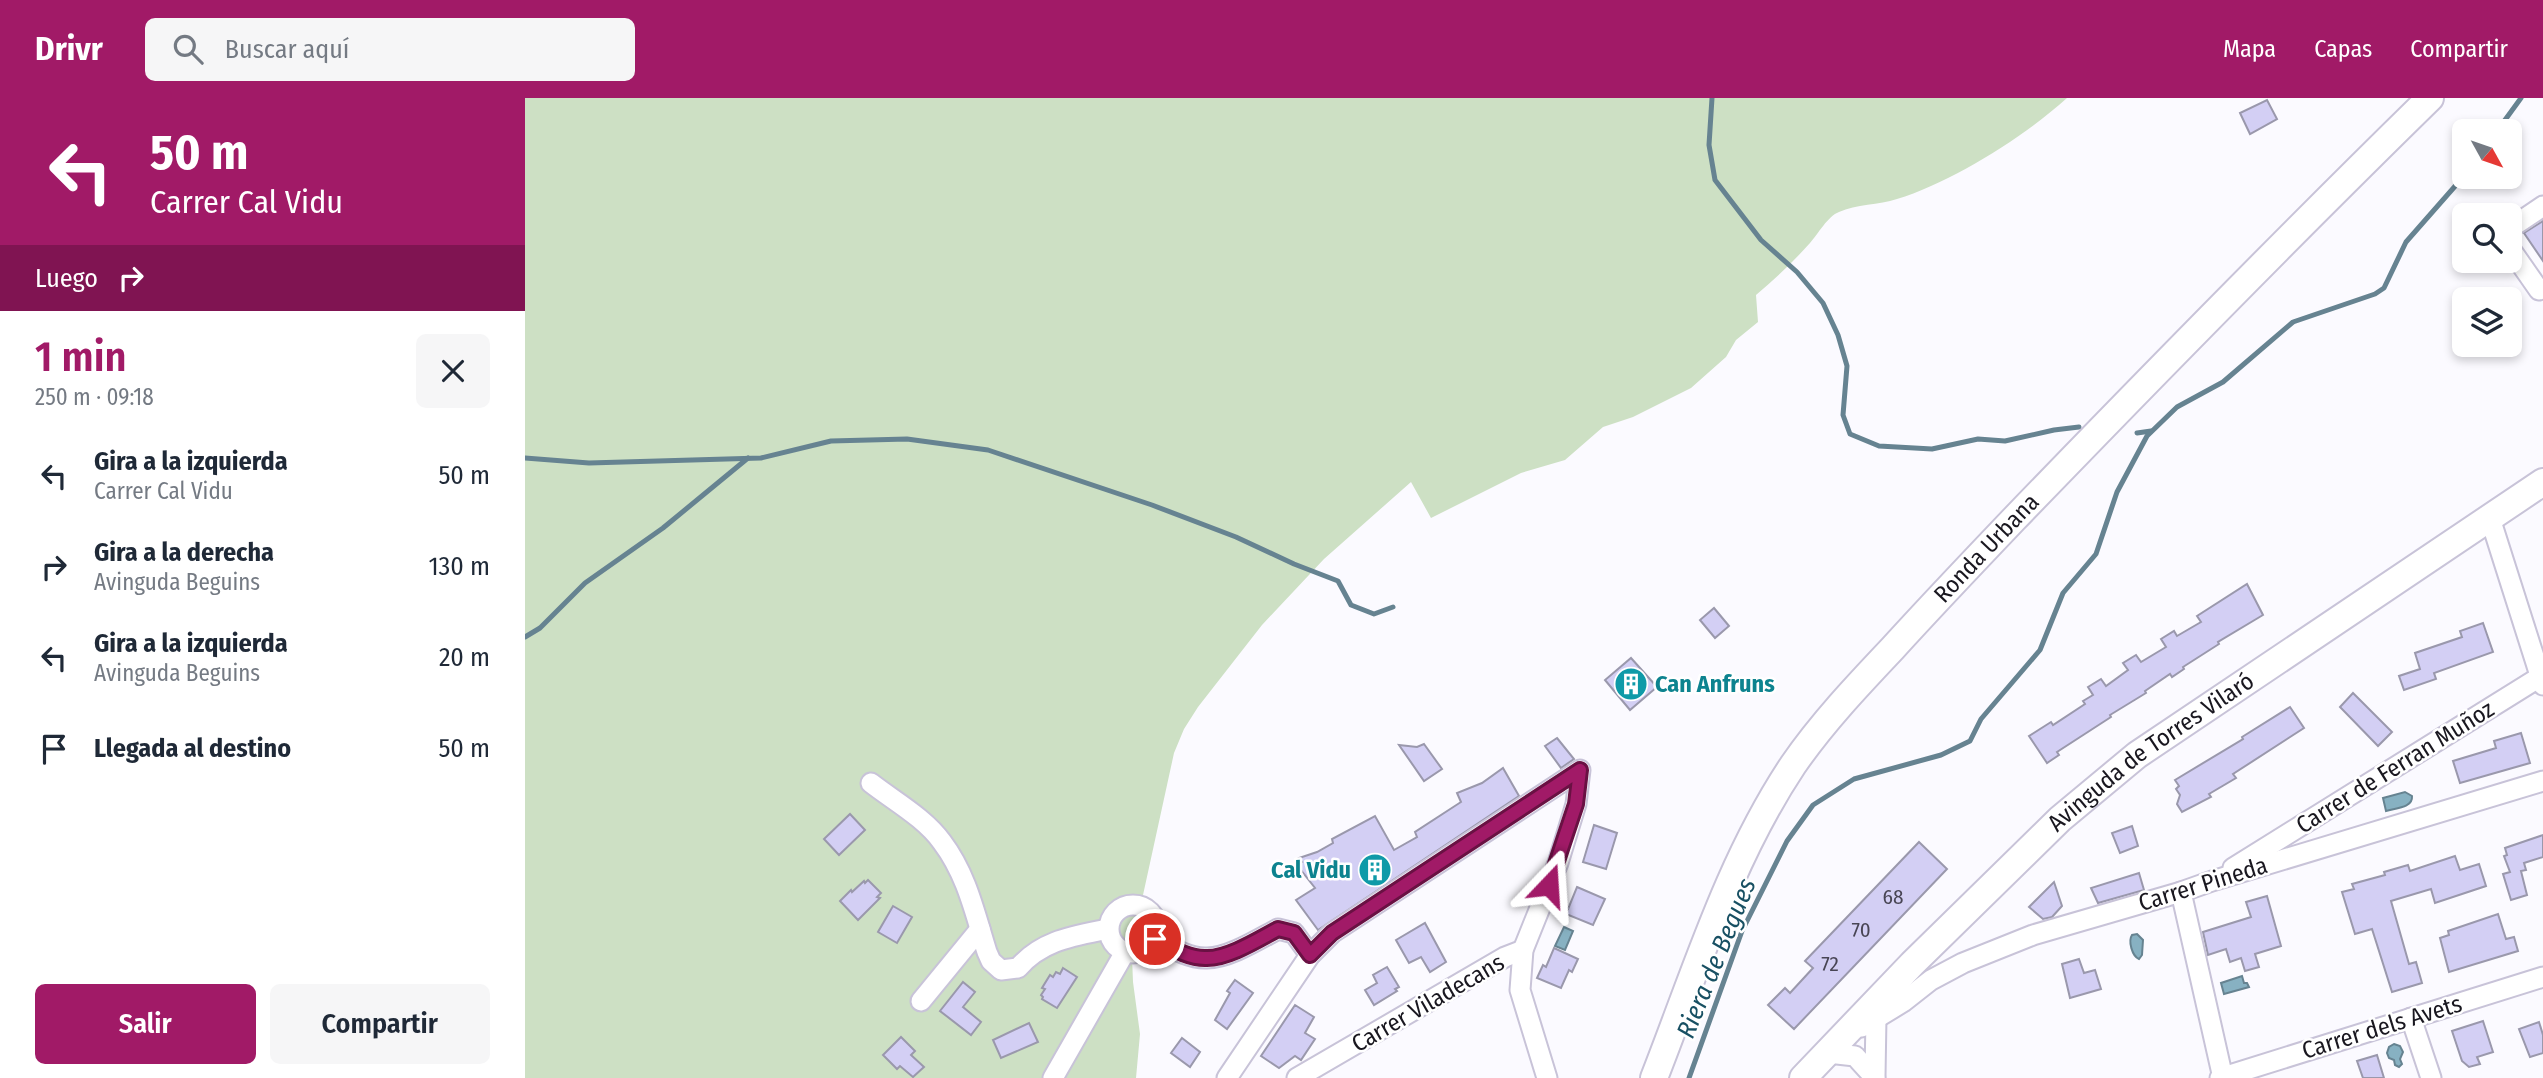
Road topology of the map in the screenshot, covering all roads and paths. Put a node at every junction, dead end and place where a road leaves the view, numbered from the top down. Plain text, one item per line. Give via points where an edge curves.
1 (2430, 98) edge
2 (2543, 206) edge
3 (2522, 220) edge
4 (2522, 266) edge
5 (2539, 290) dead end
6 (2543, 482) edge
7 (2490, 518) junction
8 (2542, 679) edge
9 (2543, 781) edge
10 (871, 783) dead end
11 (2212, 881) junction
12 (2182, 892) junction
13 (980, 929) junction
14 (1108, 929) junction
15 (1155, 939) junction
16 (1523, 950) junction
17 (1125, 952) junction
18 (1310, 955) junction
19 (2543, 977) edge
20 (921, 1001) dead end
21 (1876, 1017) junction
22 (2411, 1018) junction
23 (1828, 1053) junction
24 (1875, 1077) edge
25 (1053, 1078) edge
26 (1227, 1078) edge
27 (1297, 1078) edge
28 (1547, 1078) edge
29 (1654, 1078) edge
30 (1803, 1078) edge
31 (2222, 1078) edge
32 (2431, 1078) edge

1 - 29 main road, Ronda Urbana via 2101,429 1824,724 1793,765 1750,838 1716,911
2 - 3 street
4 - 5 street
6 - 7 main road, Avinguda de Torres Vilaró
7 - 8 street
7 - 23 main road, Avinguda de Torres Vilaró via 2137,755 2051,828
8 - 11 street, Carrer de Ferran Muñoz
9 - 11 street, Carrer Pineda
10 - 13 street via 942,841 972,897
11 - 12 street, Carrer Pineda
12 - 21 street, Carrer Pineda via 2033,935 1963,963
12 - 31 street
13 - 14 street via 991,961 1007,971 1050,943
13 - 20 street
14 - 15 street via 1114,914 1125,906 1139,906 1154,918
14 - 17 street via 1115,946
15 - 17 street via 1136,954
15 - 18 street via 1180,952 1207,958 1278,929 1294,933
16 - 18 street via 1558,863 1576,804 1580,770 1332,933
16 - 27 street, Carrer Viladecans
16 - 28 street via 1520,990
17 - 25 street
18 - 26 street
19 - 22 street, Carrer dels Avets
21 - 23 street, Carrer Pineda
21 - 24 street
22 - 31 street, Carrer dels Avets
22 - 32 street
23 - 24 street via 1855,1056
23 - 30 main road, Avinguda de Torres Vilaró

